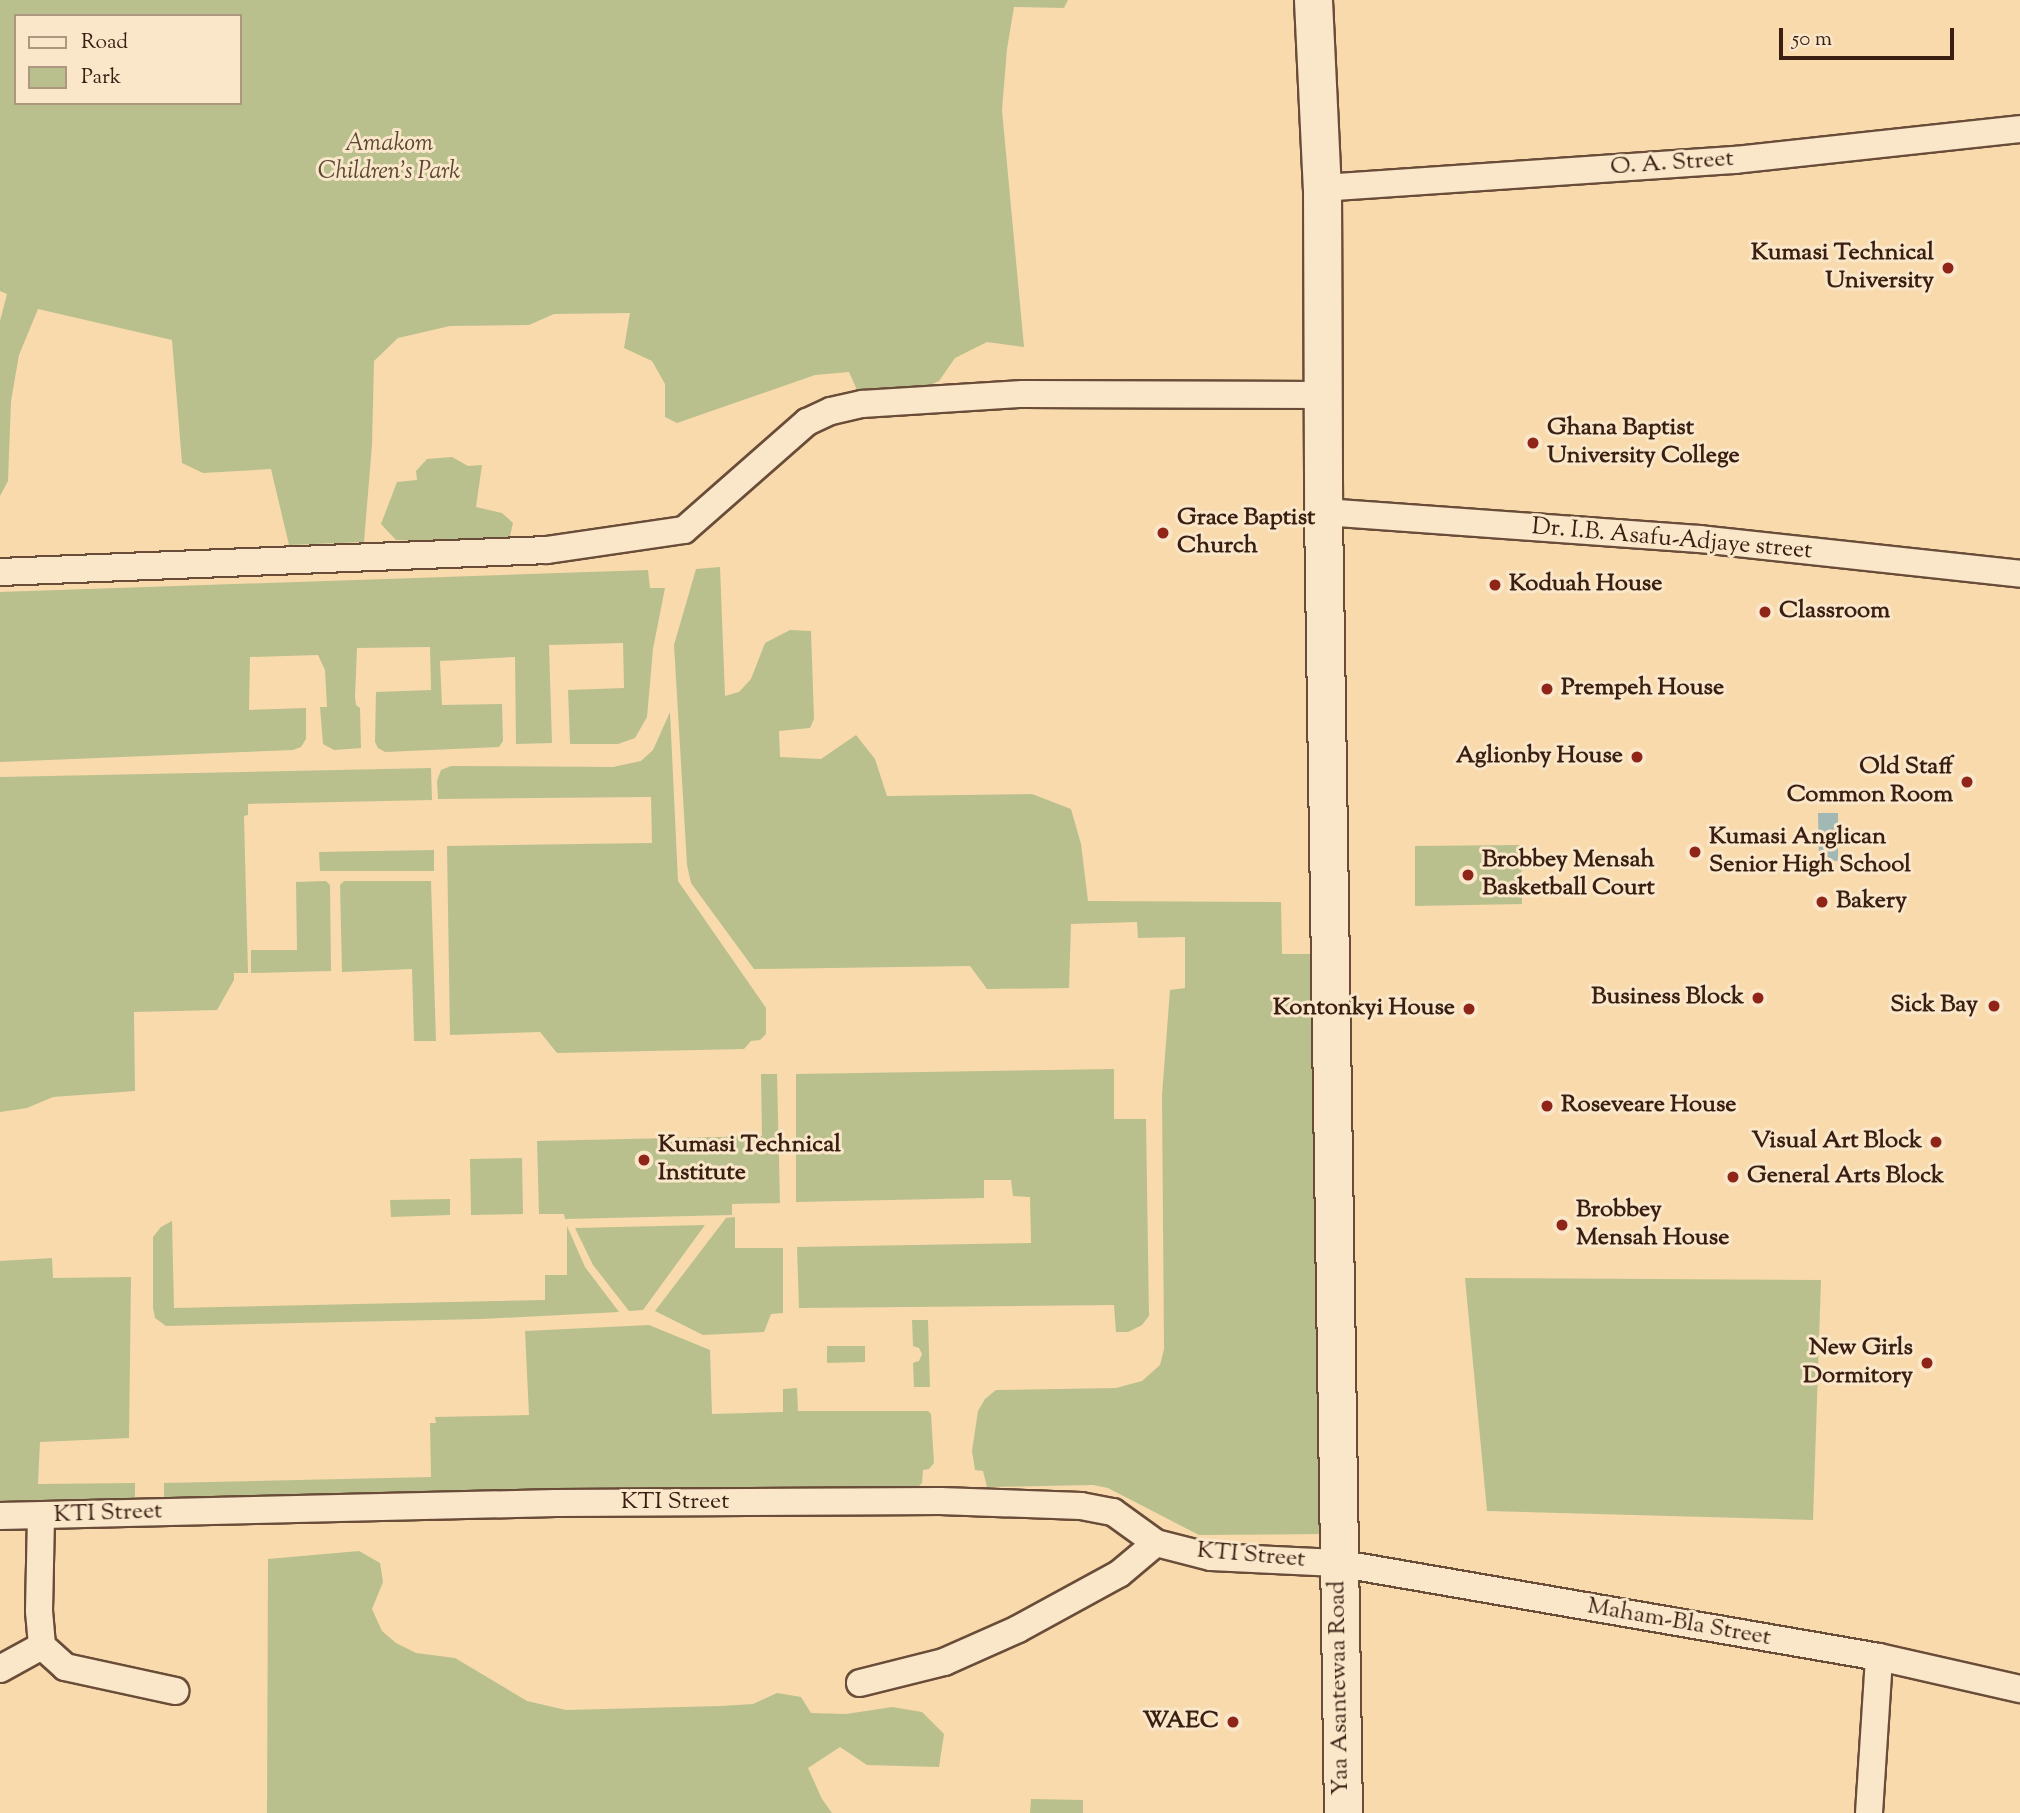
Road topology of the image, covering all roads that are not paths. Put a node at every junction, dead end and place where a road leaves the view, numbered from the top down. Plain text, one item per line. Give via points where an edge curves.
1 (1313, 0) edge
2 (2020, 129) edge
3 (1322, 188) junction
4 (1322, 395) junction
5 (1323, 512) junction
6 (0, 572) edge
7 (2020, 575) edge
8 (0, 1516) edge
9 (41, 1516) junction
10 (1156, 1543) junction
11 (1337, 1563) junction
12 (42, 1646) junction
13 (1879, 1657) junction
14 (0, 1669) edge
15 (860, 1683) dead end
16 (2020, 1689) edge
17 (175, 1690) dead end
18 (1343, 1813) edge
19 (1869, 1813) edge

1 - 3 street, Yaa Asantewaa Road
2 - 3 street, O. A. Street via 1735,160
3 - 4 street, Yaa Asantewaa Road
4 - 5 street, Yaa Asantewaa Road
4 - 6 street via 1023,394 862,404 807,422 684,530 547,550
5 - 7 street, Dr. I.B. Asafu-Adjaye street via 1700,539
5 - 11 street, Yaa Asantewaa Road
8 - 9 street, KTI Street
9 - 10 street, KTI Street via 556,1503 940,1502 1081,1506 1113,1512
9 - 12 street
10 - 11 street, KTI Street via 1211,1557
10 - 15 street via 1119,1574 1018,1629 944,1662
11 - 13 street, Maham-Bla Street
11 - 18 street, Yaa Asantewaa Road
12 - 14 street
12 - 17 street via 65,1667
13 - 16 street, Maham-Bla Street
13 - 19 street

